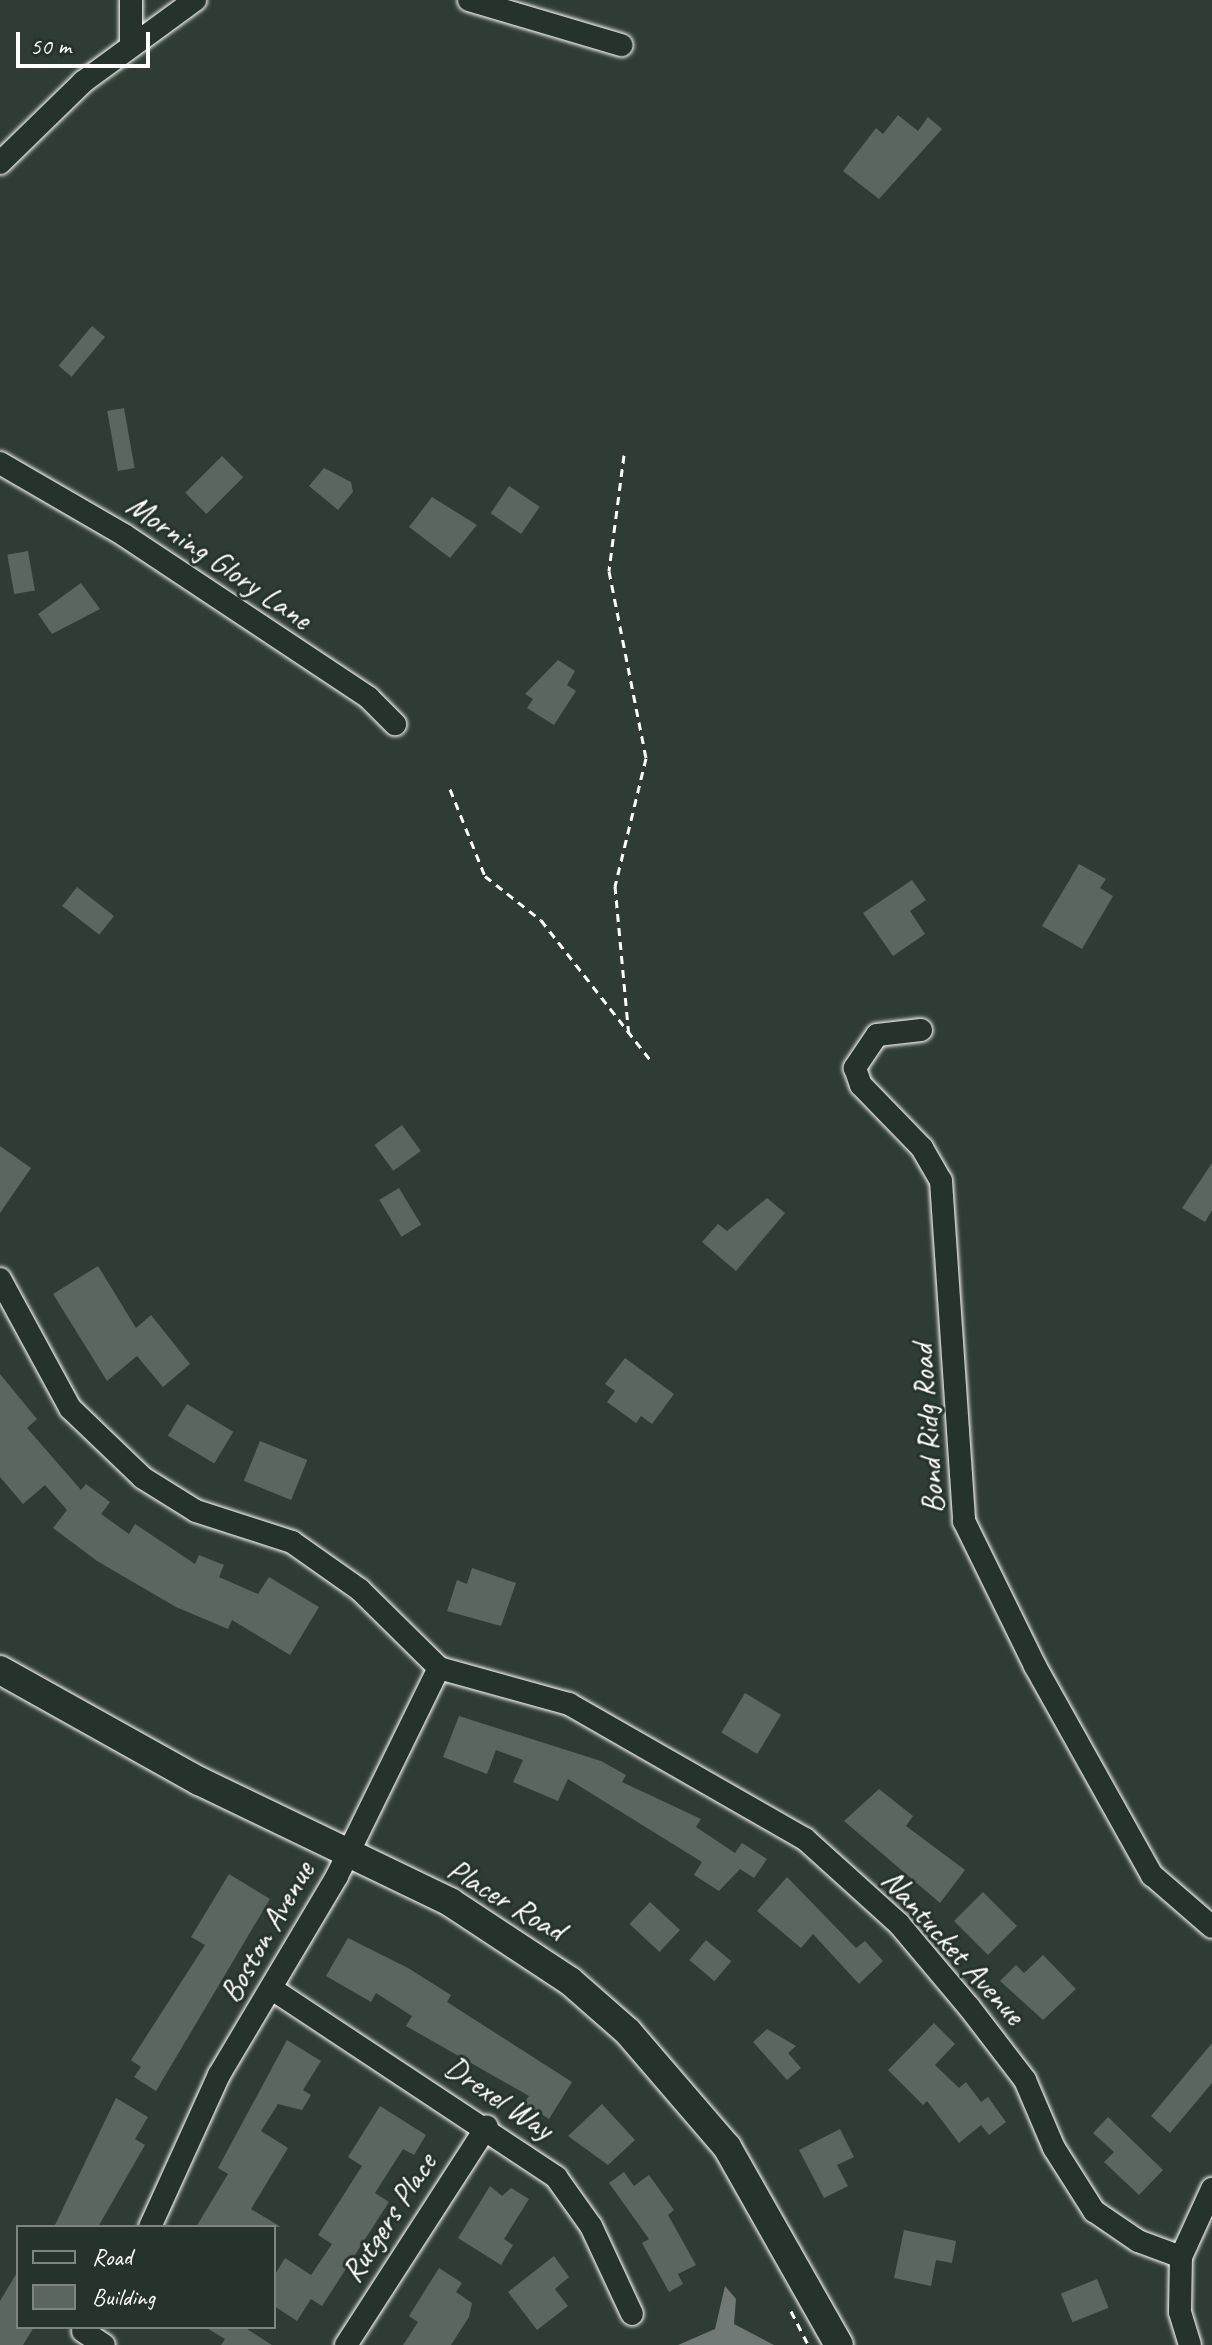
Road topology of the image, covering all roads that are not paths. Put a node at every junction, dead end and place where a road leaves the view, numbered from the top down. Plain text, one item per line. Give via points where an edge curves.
1 (131, 0) edge
2 (195, 0) edge
3 (469, 0) edge
4 (621, 45) dead end
5 (131, 46) junction
6 (0, 163) edge
7 (0, 463) edge
8 (395, 724) dead end
9 (921, 1030) dead end
10 (0, 1279) edge
11 (439, 1668) junction
12 (0, 1670) edge
13 (349, 1852) junction
14 (1212, 1927) edge
15 (272, 1989) junction
16 (487, 2126) junction
17 (1212, 2189) edge
18 (151, 2225) edge
19 (1181, 2257) junction
20 (632, 2314) dead end
21 (81, 2334) edge
22 (104, 2345) edge
23 (346, 2345) edge
24 (839, 2345) edge
25 (1190, 2345) edge

1 - 5 street
2 - 5 street
3 - 4 street
5 - 6 street via 63,99
7 - 8 street, Morning Glory Lane via 124,535 369,698
9 - 14 street, Bond Ridg Road via 877,1035 855,1068 861,1085 922,1148 941,1181 964,1521 1035,1666 1152,1875
10 - 11 street via 70,1408 117,1459 196,1511 292,1542 360,1590
11 - 13 street, Boston Avenue
11 - 19 street, Nantucket Avenue via 569,1704 805,1839 899,1924 969,2007 1025,2080 1054,2148 1094,2211 1138,2241
12 - 13 main road, Placer Road via 199,1781
13 - 15 street, Boston Avenue
13 - 24 main road, Placer Road via 481,1920 553,1968 628,2032 727,2147
15 - 16 street, Drexel Way
15 - 18 street, Boston Avenue via 219,2075
16 - 20 street, Drexel Way via 574,2198
16 - 23 street, Rutgers Place
17 - 19 street
19 - 25 street via 1180,2312
21 - 22 street

